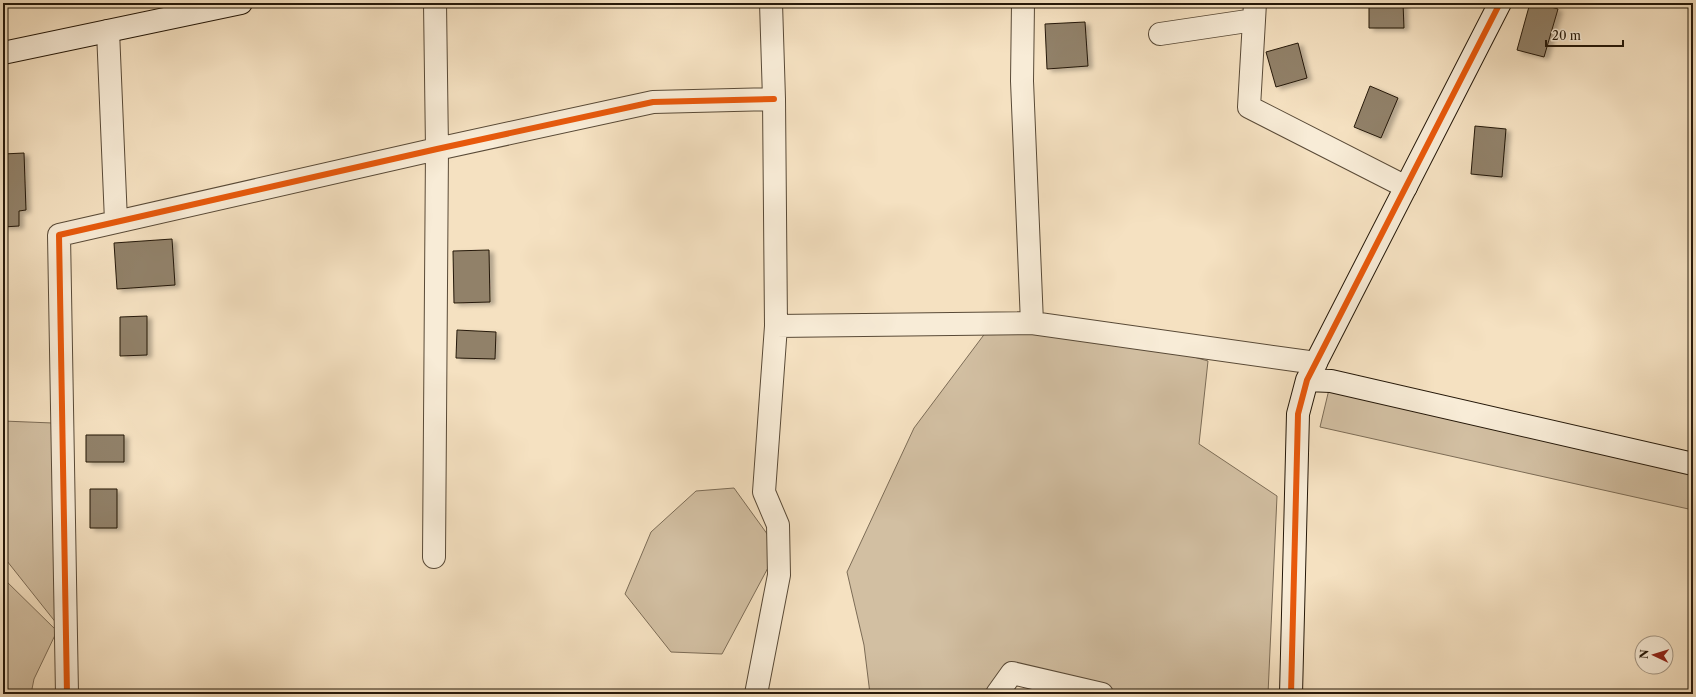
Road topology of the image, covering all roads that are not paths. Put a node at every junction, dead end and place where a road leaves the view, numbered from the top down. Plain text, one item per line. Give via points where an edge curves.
1 (241, 3) edge
2 (435, 3) edge
3 (771, 3) edge
4 (1023, 3) edge
5 (1500, 3) edge
6 (1254, 11) edge
7 (108, 31) junction
8 (1160, 34) dead end
9 (3, 53) edge
10 (774, 99) junction
11 (437, 149) junction
12 (1406, 187) junction
13 (116, 221) junction
14 (1032, 323) junction
15 (776, 326) junction
16 (1312, 371) junction
17 (1693, 464) edge
18 (434, 556) dead end
19 (67, 694) edge
20 (756, 694) edge
21 (998, 694) edge
22 (1102, 694) edge
23 (1291, 694) edge

1 - 7 street
2 - 11 street
3 - 10 street
4 - 14 street via 1022,81
5 - 12 street
6 - 8 street
6 - 12 street via 1249,107
7 - 9 street
7 - 13 street
10 - 11 street via 653,102
10 - 15 street
11 - 13 street
11 - 18 street
12 - 16 street
13 - 19 street via 59,235
14 - 15 street
14 - 16 street
15 - 20 street via 764,492 778,525 778,575
16 - 17 street via 1331,381
16 - 23 street via 1298,414
21 - 22 street via 1012,673

